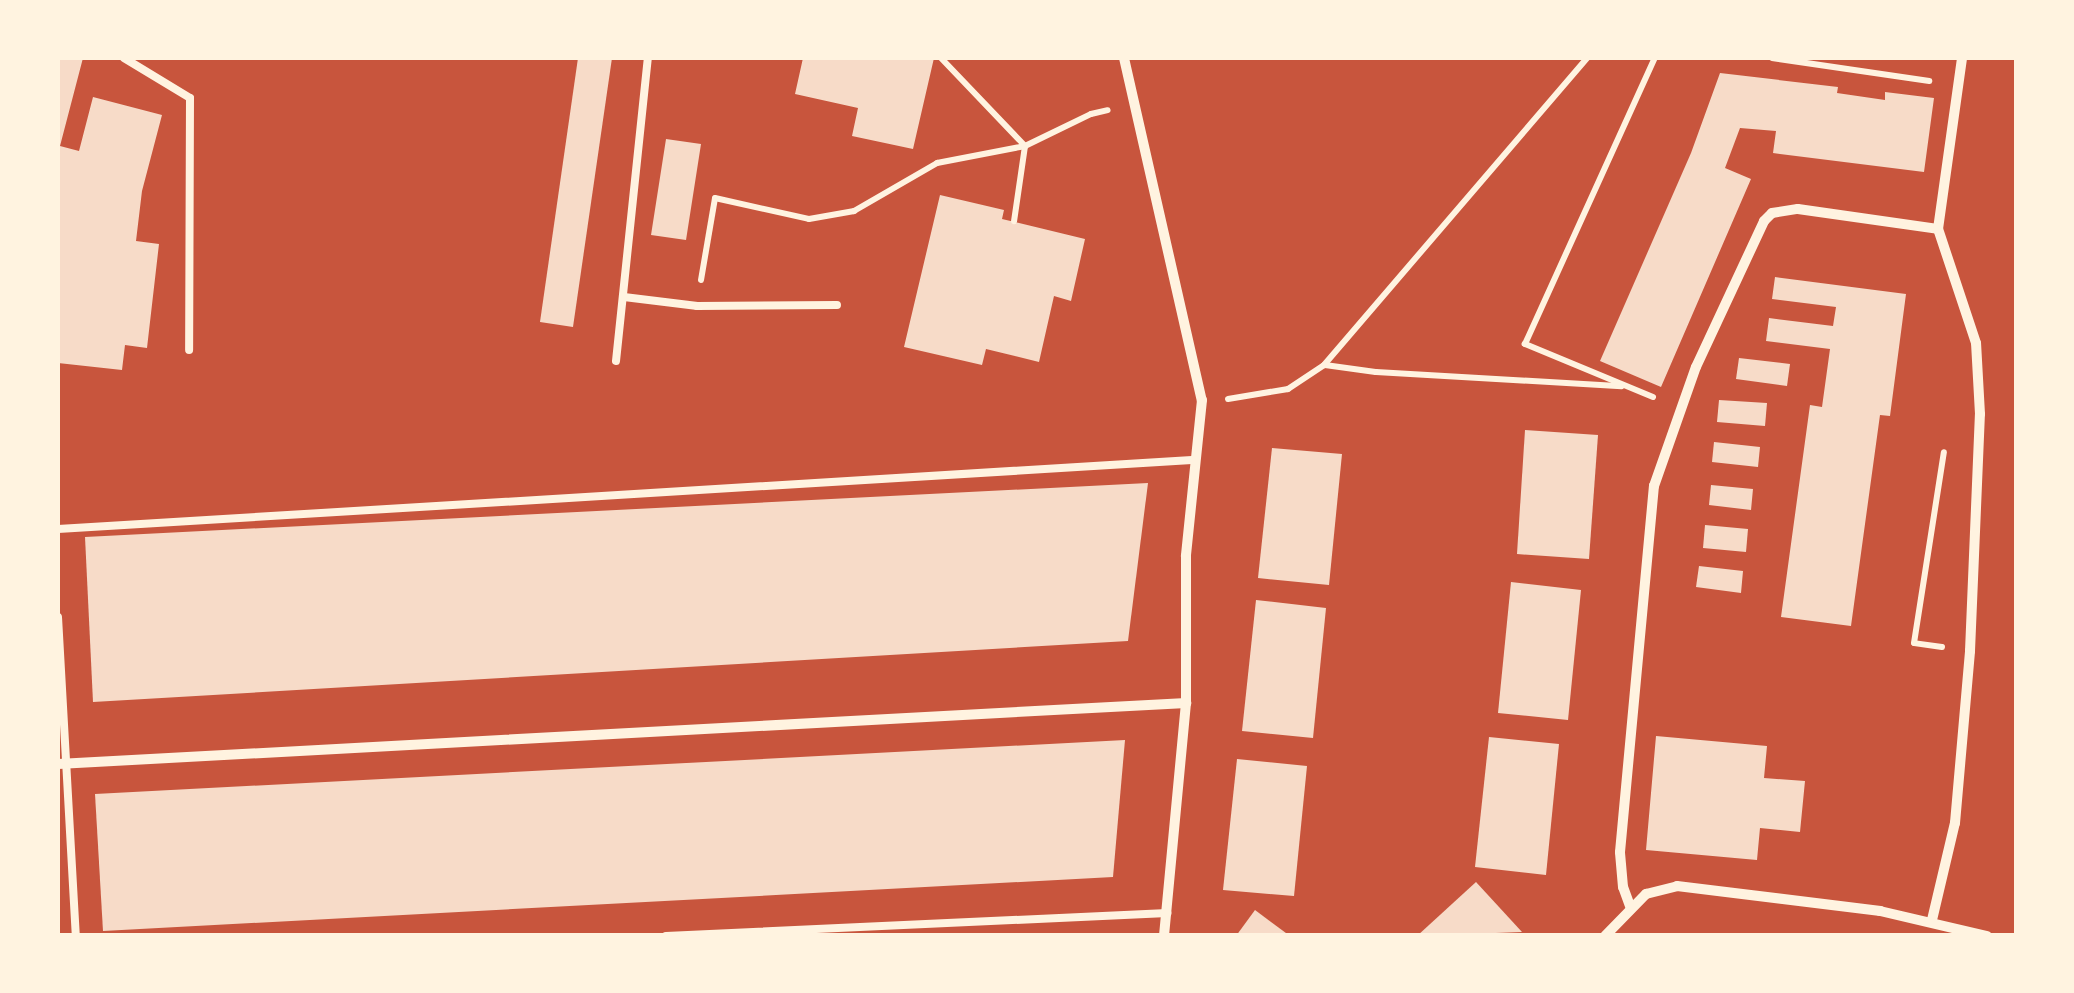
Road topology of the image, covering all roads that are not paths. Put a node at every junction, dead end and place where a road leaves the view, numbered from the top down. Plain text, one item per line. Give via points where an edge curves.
1 (124, 58) edge
2 (648, 58) edge
3 (1124, 58) edge
4 (1962, 58) edge
5 (1938, 229) junction
6 (624, 297) junction
7 (837, 305) dead end
8 (188, 350) dead end
9 (616, 361) dead end
10 (1192, 460) junction
11 (58, 529) edge
12 (58, 617) edge
13 (1186, 703) junction
14 (60, 764) edge
15 (1630, 906) junction
16 (1167, 914) junction
17 (1932, 920) junction
18 (76, 936) edge
19 (666, 936) edge
20 (1164, 936) edge
21 (1605, 936) edge
22 (1926, 936) edge
23 (1987, 936) edge

1 - 8 lane via 190,98
2 - 6 lane
3 - 10 street via 1202,400
4 - 5 street
5 - 15 street via 1798,209 1772,213 1711,335 1654,486 1620,852
5 - 17 street via 1976,343 1980,377 1970,651 1956,804
6 - 7 lane via 697,306
6 - 9 lane
10 - 11 lane
10 - 13 street
12 - 14 lane
13 - 14 street
13 - 16 street
14 - 18 lane
15 - 17 street via 1660,888 1697,886
15 - 21 street
16 - 19 lane
16 - 20 street
17 - 22 lane
17 - 23 street

